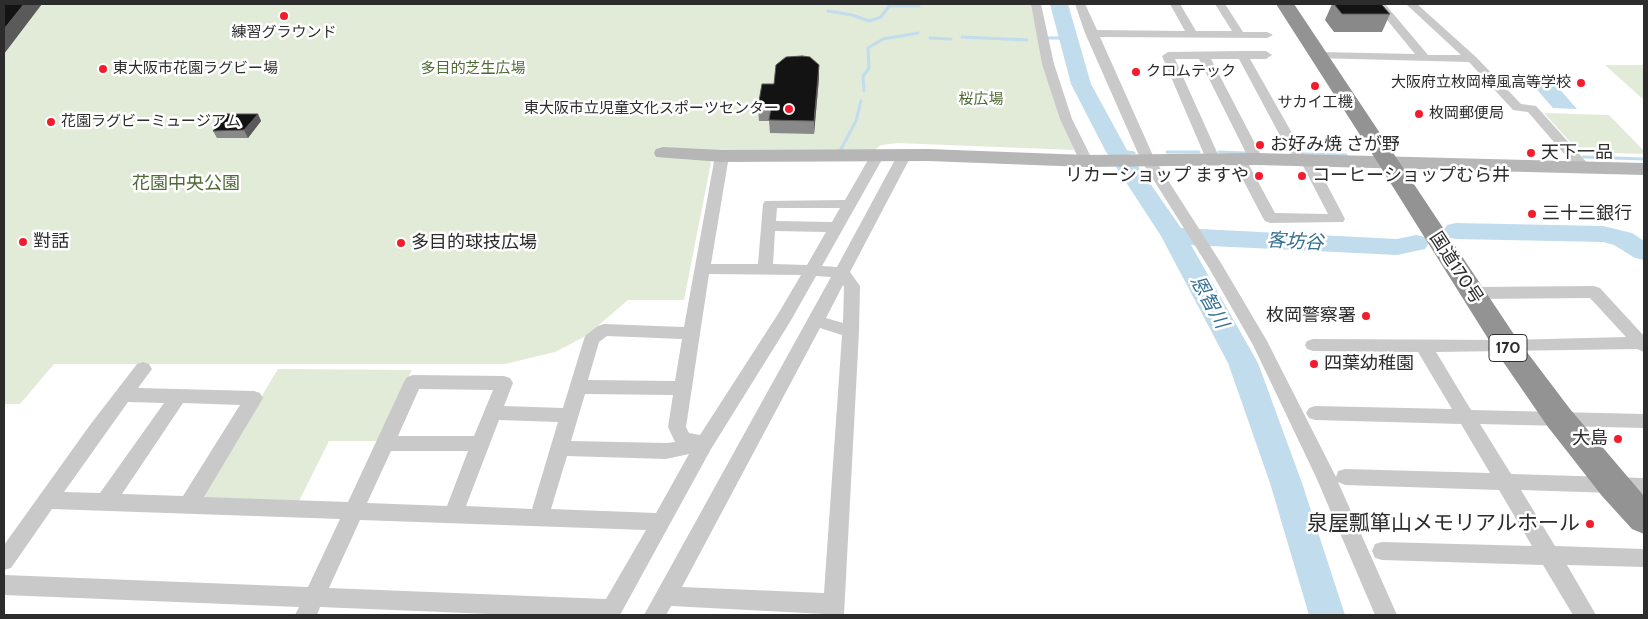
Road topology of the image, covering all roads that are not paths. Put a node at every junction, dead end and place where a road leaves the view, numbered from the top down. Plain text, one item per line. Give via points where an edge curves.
1 (1036, 4) edge
2 (1080, 4) edge
3 (1175, 4) edge
4 (1220, 4) edge
5 (1284, 4) edge
6 (1379, 4) edge
7 (1411, 4) edge
8 (1395, 24) junction
9 (1434, 24) junction
10 (1091, 33) junction
11 (1192, 34) junction
12 (1240, 35) junction
13 (1267, 35) dead end
14 (1242, 54) junction
15 (1266, 55) dead end
16 (1319, 56) junction
17 (1204, 57) junction
18 (1425, 59) junction
19 (1472, 59) junction
20 (663, 153) dead end
21 (722, 156) junction
22 (877, 156) junction
23 (904, 156) junction
24 (1212, 159) junction
25 (1247, 159) junction
26 (1144, 160) junction
27 (1304, 160) junction
28 (1089, 161) junction
29 (1390, 163) junction
30 (1584, 168) junction
31 (1644, 169) edge
32 (849, 204) junction
33 (768, 226) junction
34 (836, 227) junction
35 (702, 269) junction
36 (765, 269) junction
37 (812, 270) junction
38 (842, 273) junction
39 (1472, 293) junction
40 (816, 320) junction
41 (851, 331) junction
42 (691, 333) junction
43 (1643, 344) edge
44 (1313, 345) dead end
45 (1423, 345) junction
46 (1507, 346) junction
47 (143, 369) dead end
48 (579, 387) junction
49 (683, 388) junction
50 (124, 395) junction
51 (178, 397) junction
52 (492, 413) junction
53 (1315, 413) dead end
54 (570, 415) junction
55 (1465, 416) junction
56 (1559, 418) junction
57 (1644, 421) edge
58 (385, 443) junction
59 (481, 444) junction
60 (704, 444) junction
61 (560, 448) junction
62 (1345, 478) dead end
63 (1504, 482) junction
64 (1614, 486) junction
65 (1644, 486) edge
66 (47, 500) junction
67 (106, 501) junction
68 (189, 504) junction
69 (354, 510) junction
70 (454, 513) junction
71 (539, 517) junction
72 (1644, 519) edge
73 (662, 522) junction
74 (1382, 551) dead end
75 (1550, 556) junction
76 (1644, 558) edge
77 (4, 561) edge
78 (4, 585) edge
79 (665, 596) junction
80 (310, 606) edge
81 (833, 610) edge
82 (610, 612) edge
83 (655, 615) edge
84 (1386, 615) edge
85 (1585, 615) edge

1 - 28 street via 1048,64 1066,118
2 - 10 street
3 - 11 street
4 - 12 street
5 - 16 highway, 国道170号 / 170
6 - 8 street
7 - 9 street
8 - 9 street
8 - 18 street
9 - 19 street
10 - 11 street
10 - 26 street
11 - 12 street
12 - 13 street
14 - 15 street
14 - 17 street
14 - 27 street
16 - 18 street
16 - 29 highway, 国道170号 / 170
17 - 24 street via 1168,56
17 - 25 street
18 - 19 street
19 - 30 street via 1517,107 1532,109
20 - 21 street
21 - 22 street
21 - 35 street
22 - 23 street
22 - 32 street
23 - 28 street
23 - 38 street
24 - 25 street
24 - 26 street
25 - 27 street
25 - 27 street via 1270,218 1338,219
26 - 28 street
26 - 84 street via 1197,237 1261,345 1326,477
27 - 29 street
29 - 30 street
29 - 39 highway, 国道170号 / 170
30 - 31 street
32 - 33 street via 770,204
32 - 34 street
33 - 34 street
33 - 36 street
34 - 37 street
35 - 36 street
35 - 42 street
36 - 37 street
37 - 38 street
37 - 60 street
38 - 40 street
38 - 41 street via 852,286
39 - 43 street via 1594,292
39 - 46 highway, 国道170号 / 170
40 - 41 street
40 - 79 street
41 - 81 street
42 - 48 street via 604,330 592,339
42 - 49 street
43 - 46 street
44 - 45 street
45 - 46 street
45 - 55 street
46 - 56 highway, 国道170号 / 170
47 - 50 street
48 - 49 street
48 - 54 street
49 - 60 street via 677,427 683,439
50 - 51 street
50 - 66 street
51 - 67 street
51 - 68 street via 254,398
52 - 54 street
52 - 58 street via 504,383 413,382
52 - 59 street
53 - 55 street
54 - 61 street
55 - 56 street
55 - 63 street
56 - 57 street
56 - 64 highway, 国道170号 / 170
58 - 59 street
58 - 69 street
59 - 70 street
60 - 61 street via 666,451
60 - 73 street
61 - 71 street
62 - 63 street
63 - 64 street
63 - 75 street
64 - 65 street
64 - 72 highway, 国道170号 / 170
66 - 67 street
66 - 77 street
67 - 68 street
68 - 69 street
69 - 70 street
69 - 80 street
70 - 71 street
71 - 73 street
73 - 82 street
74 - 75 street
75 - 76 street
75 - 85 street
78 - 80 street
79 - 81 street
79 - 83 street
80 - 82 street

